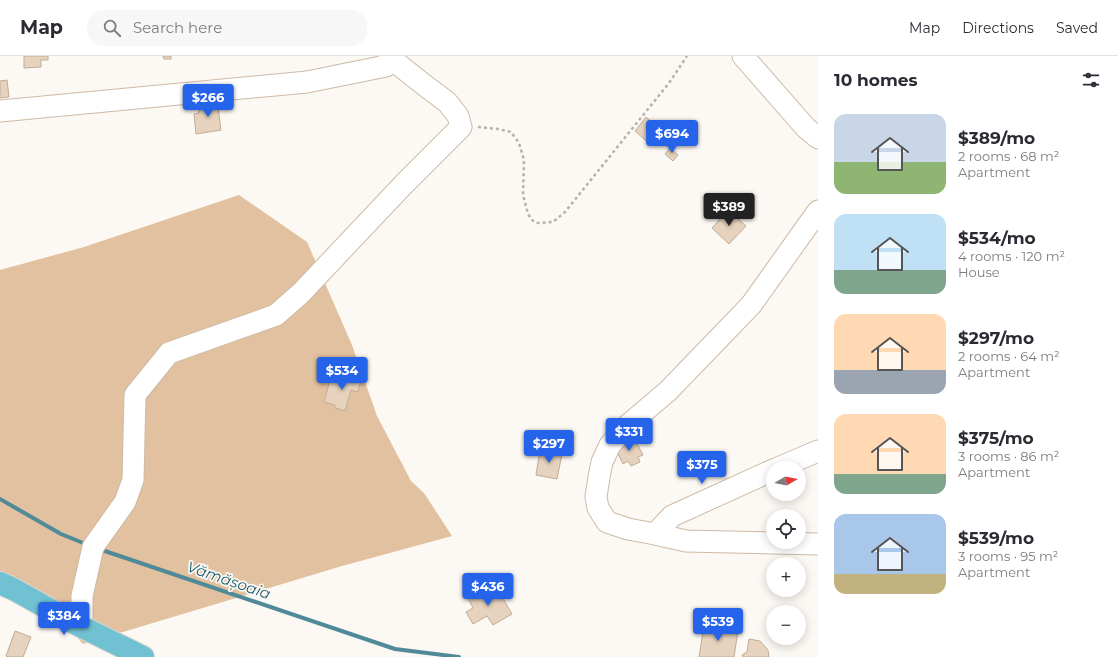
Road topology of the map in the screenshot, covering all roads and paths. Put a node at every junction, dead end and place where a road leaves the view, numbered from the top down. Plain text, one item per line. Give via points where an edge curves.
1 (687, 56) edge
2 (744, 56) edge
3 (392, 59) edge
4 (0, 111) edge
5 (461, 127) junction
6 (818, 138) edge
7 (818, 211) edge
8 (818, 451) edge
9 (794, 461) edge
10 (766, 473) edge
11 (655, 534) junction
12 (818, 544) edge
13 (0, 583) edge
14 (78, 625) junction
15 (143, 657) edge

1 - 5 path via 669,83 565,212 552,222 538,223 528,214 523,195 524,160 519,143 511,132 498,128
2 - 6 street via 806,128
3 - 4 street via 386,66 307,82
3 - 5 street via 447,102 458,116
5 - 14 street via 302,293 276,315 169,353 135,395 133,480 125,502 93,547 82,596 82,617
7 - 11 street via 751,305 668,391 628,425 610,445 602,462 599,477 596,497 598,508 607,522
8 - 9 street
10 - 11 street via 672,516
11 - 12 street via 686,541
13 - 14 main road
14 - 15 main road

